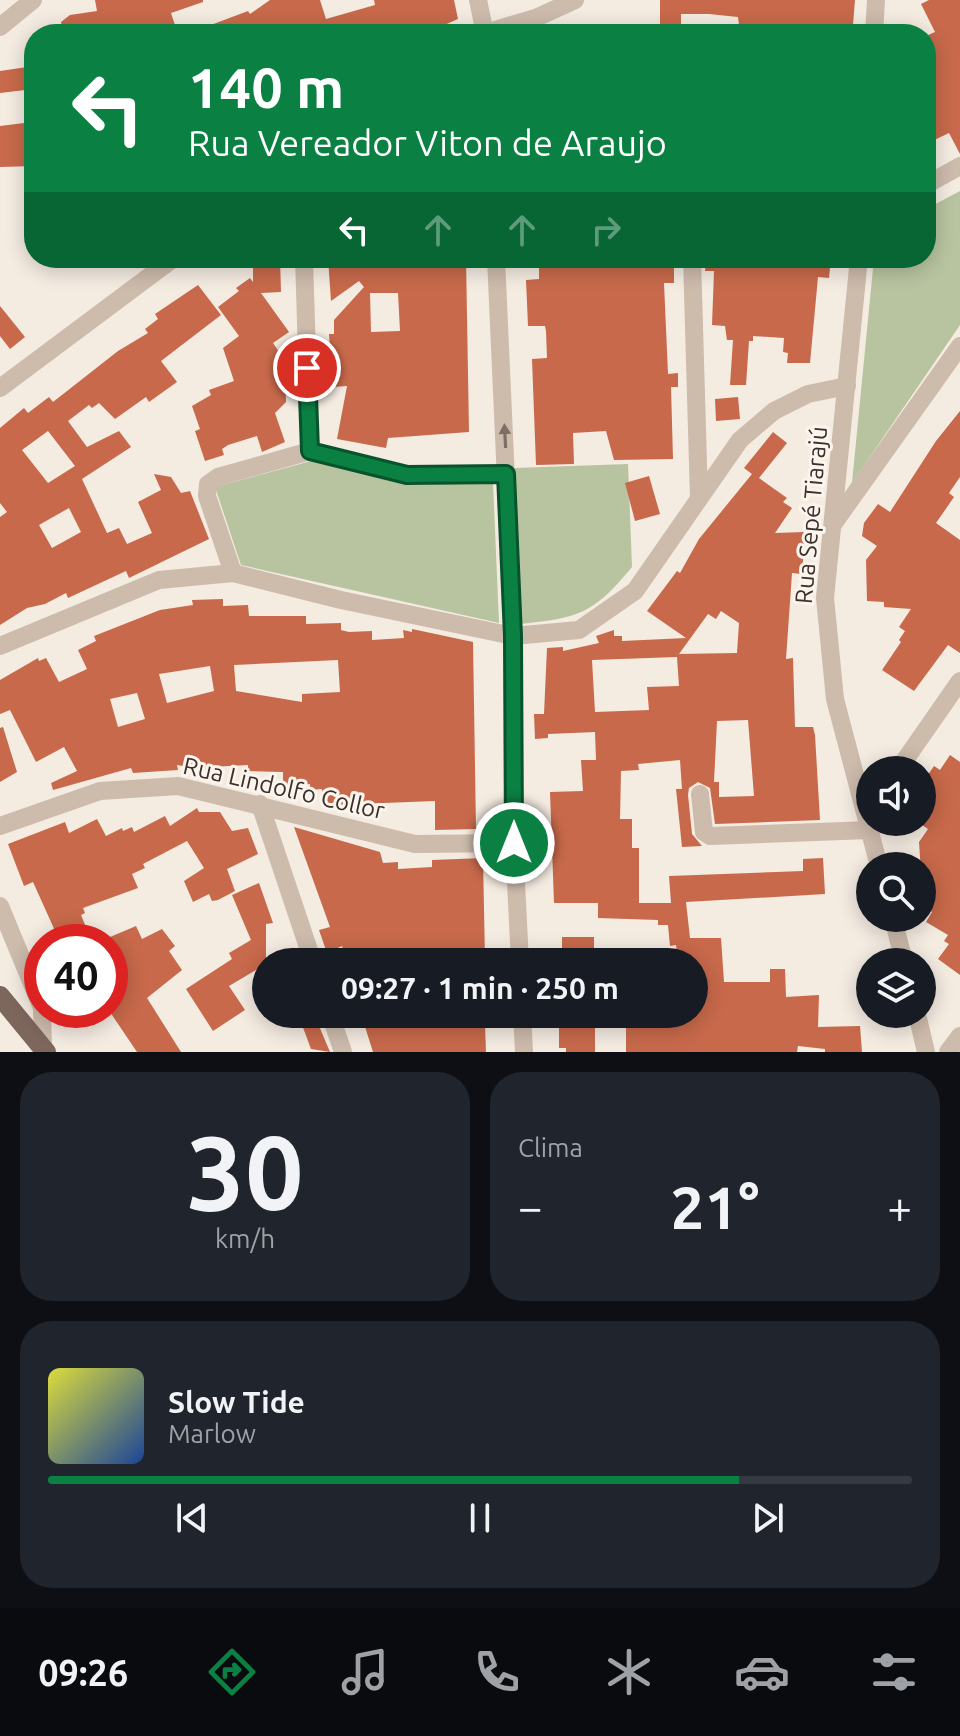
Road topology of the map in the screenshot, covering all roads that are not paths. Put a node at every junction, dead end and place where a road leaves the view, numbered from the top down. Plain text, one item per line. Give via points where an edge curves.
1 (33, 0) edge
2 (478, 0) edge
3 (575, 0) edge
4 (876, 0) edge
5 (482, 24) edge
6 (514, 24) edge
7 (875, 24) edge
8 (0, 27) edge
9 (960, 166) edge
10 (936, 179) edge
11 (161, 268) edge
12 (304, 268) edge
13 (496, 268) edge
14 (692, 268) edge
15 (858, 268) edge
16 (960, 346) edge
17 (847, 386) junction
18 (0, 388) edge
19 (310, 451) junction
20 (506, 474) junction
21 (699, 498) junction
22 (833, 526) junction
23 (233, 573) junction
24 (513, 636) junction
25 (0, 646) edge
26 (960, 681) edge
27 (908, 756) edge
28 (856, 772) edge
29 (700, 794) dead end
30 (260, 804) junction
31 (856, 819) edge
32 (0, 826) edge
33 (514, 843) junction
34 (0, 906) edge
35 (308, 948) edge
36 (519, 948) edge
37 (0, 996) edge
38 (335, 1028) edge
39 (523, 1028) edge
40 (920, 1028) edge
41 (960, 1036) edge
42 (44, 1051) edge
43 (343, 1052) edge
44 (524, 1052) edge
45 (926, 1052) edge
46 (948, 1052) edge

1 - 8 street
2 - 5 street
3 - 6 street
4 - 7 street
9 - 10 street
11 - 18 street
12 - 19 street
20 -> 13 street
14 - 21 street
15 - 17 street, Rua Sepé Tiarajú
16 - 22 street
17 - 21 street via 808,394 774,411 740,440
17 - 22 street, Rua Sepé Tiarajú
19 - 20 street via 407,475
19 - 23 street via 208,484 207,496
20 - 24 street
21 - 24 street via 635,591 579,630
22 - 28 street, Rua Sepé Tiarajú via 825,598 835,699
23 - 24 street
23 - 25 street via 159,580
24 - 33 street
26 - 27 street
29 - 31 street via 704,832 710,836
30 - 32 street, Rua Lindolfo Collor via 178,786 100,791
30 - 33 street, Rua Lindolfo Collor via 415,844
30 - 35 street
33 - 36 street
34 - 42 street via 42,1008
37 - 42 main road
38 - 43 street
39 - 44 street
40 - 45 street
41 - 46 street

